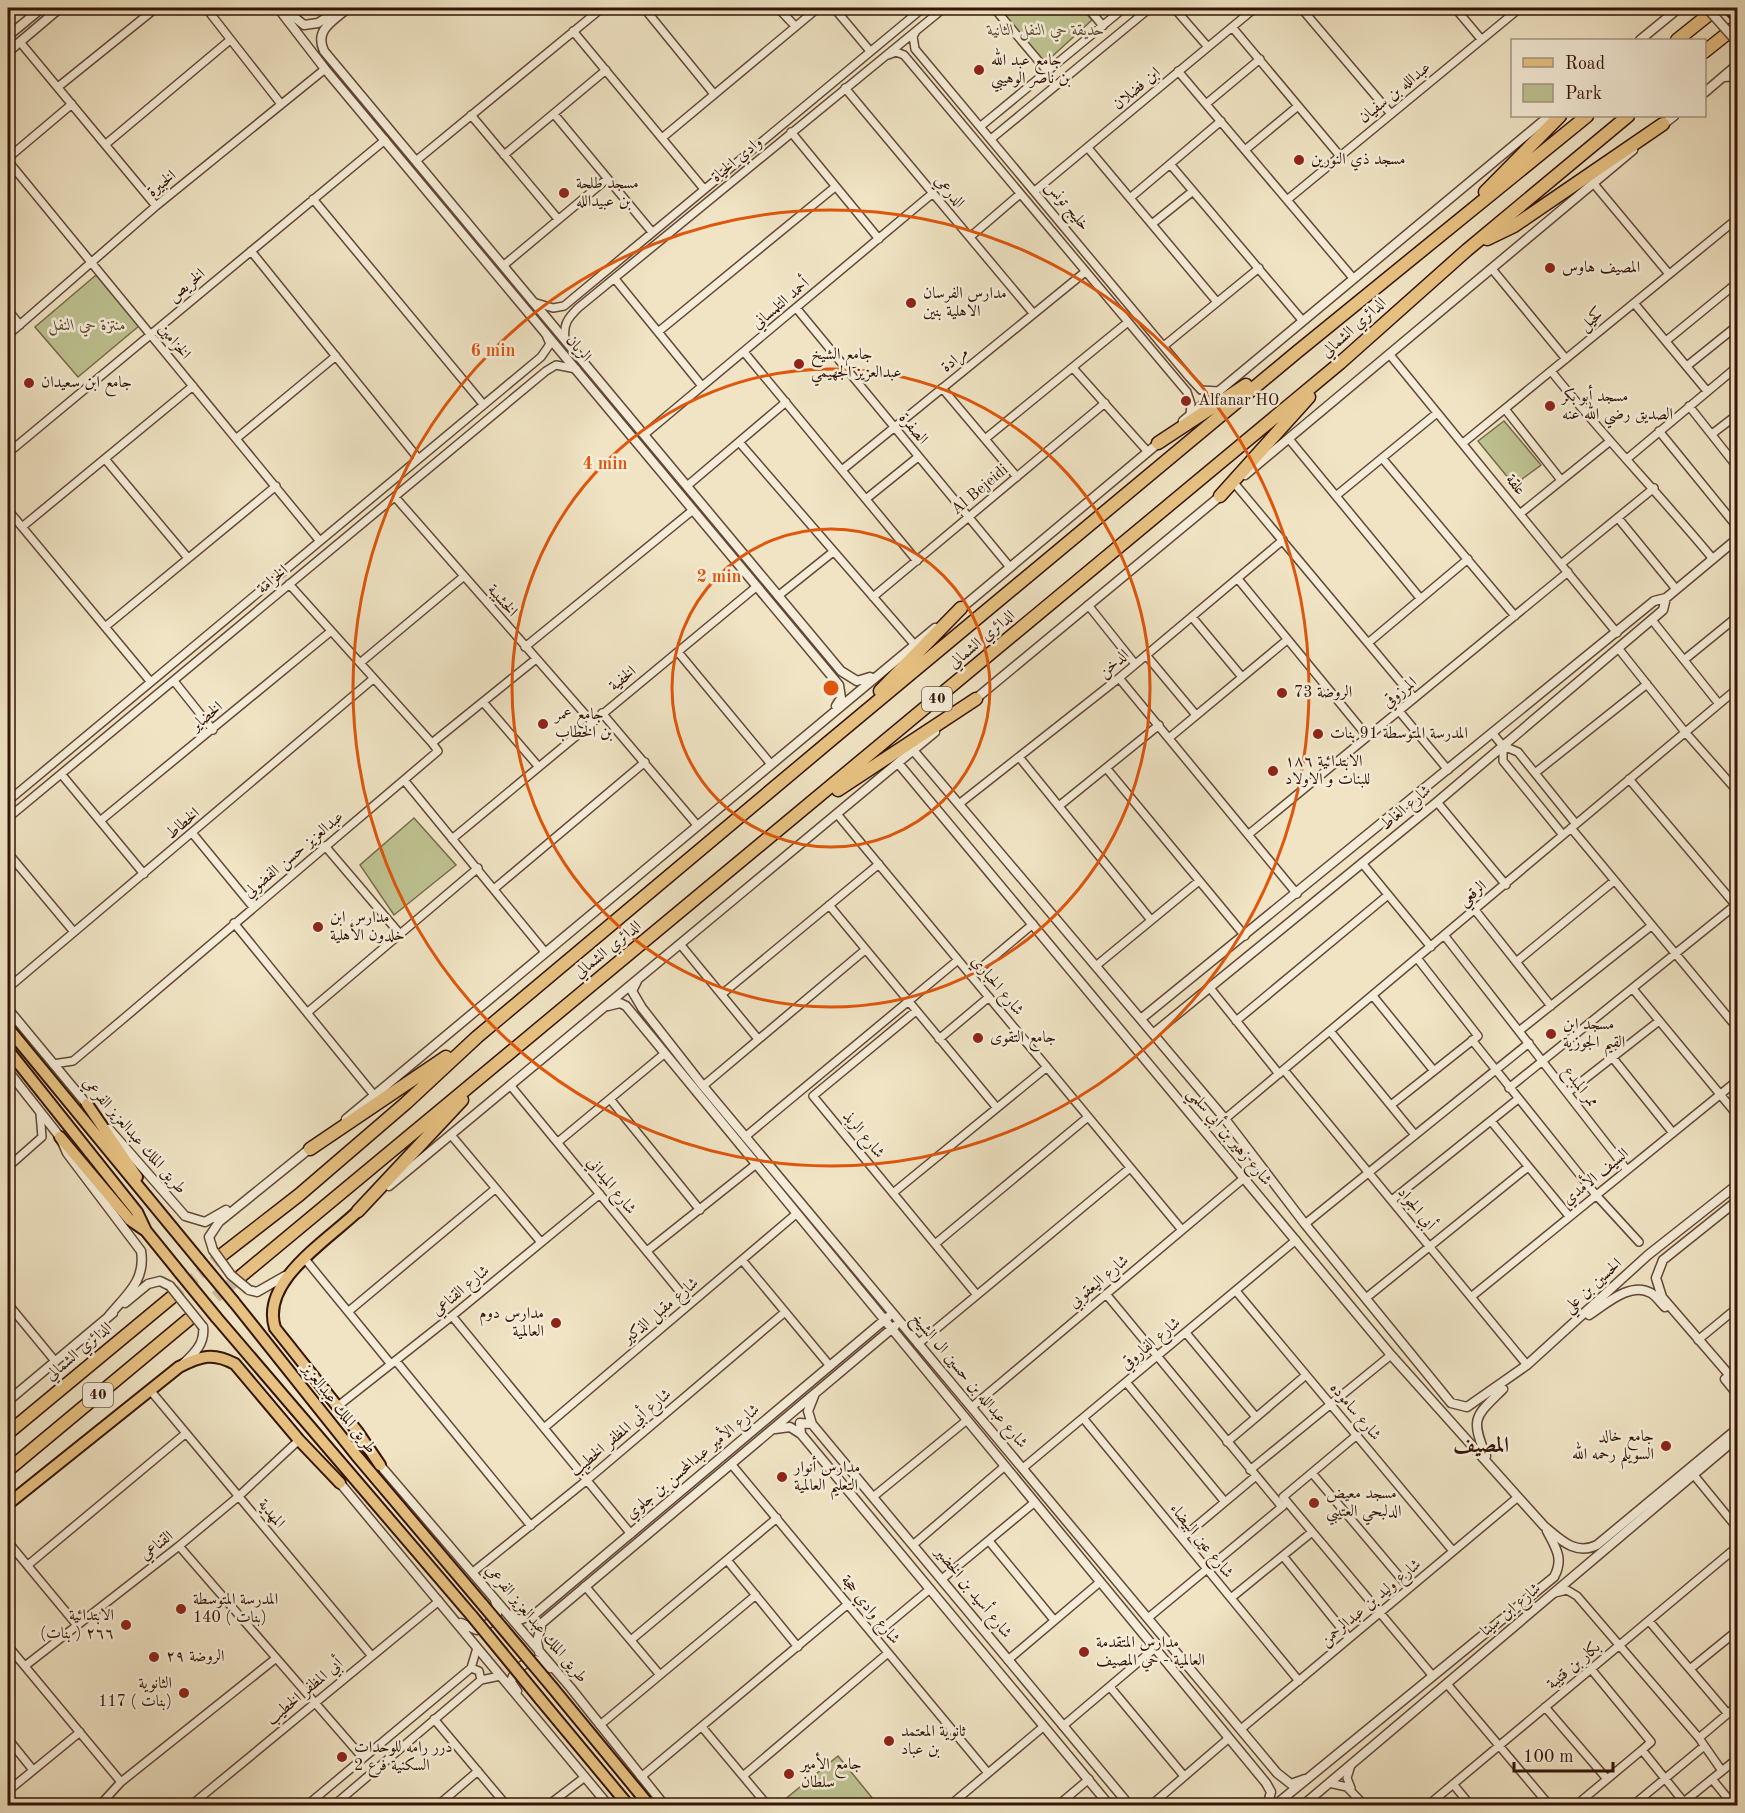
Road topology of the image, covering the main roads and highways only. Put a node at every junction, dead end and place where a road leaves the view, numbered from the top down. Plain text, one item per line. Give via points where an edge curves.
1 (1717, 8) edge
2 (1729, 8) edge
3 (1737, 18) edge
4 (1737, 25) edge
5 (1678, 39) edge
6 (1706, 50) edge
7 (1559, 117) edge
8 (1586, 117) edge
9 (1627, 117) edge
10 (1663, 124) road end
11 (1446, 233) junction
12 (1467, 250) junction
13 (1297, 352) junction
14 (1340, 363) junction
15 (1158, 443) road end
16 (1220, 496) road end
17 (961, 608) road end
18 (976, 699) road end
19 (831, 740) junction
20 (784, 826) junction
21 (8, 1028) edge
22 (477, 1037) junction
23 (8, 1050) edge
24 (499, 1061) junction
25 (87, 1104) road end
26 (60, 1137) road end
27 (310, 1149) road end
28 (358, 1210) joint
29 (165, 1220) junction
30 (146, 1231) junction
31 (218, 1252) tunnel mouth
32 (241, 1276) tunnel mouth
33 (171, 1292) tunnel mouth
34 (188, 1320) tunnel mouth
35 (283, 1398) junction
36 (315, 1400) junction
37 (8, 1433) edge
38 (8, 1470) edge
39 (8, 1504) edge
40 (629, 1806) edge
41 (650, 1806) edge

1 - 5 highway
2 - 3 main road
4 - 6 highway
7 - 11 highway
8 - 11 highway, الدائري الشمالي / 40
9 - 12 highway, الدائري الشمالي / 40
10 - 12 highway via 1514,226
11 - 13 highway, الدائري الشمالي / 40
12 - 14 highway, الدائري الشمالي / 40
13 - 15 highway
13 - 19 highway, الدائري الشمالي / 40
14 - 16 highway
14 - 20 highway, الدائري الشمالي / 40
17 - 19 highway
18 - 20 highway
19 - 22 highway, الدائري الشمالي / 40
20 - 24 highway, الدائري الشمالي / 40
21 - 29 main road, طريق الملك عبدالعزيز
22 - 27 highway
22 - 31 highway, الدائري الشمالي / 40 via 299,1195
23 - 30 main road, طريق الملك عبدالعزيز via 137,1212
24 - 28 highway
24 - 32 highway, الدائري الشمالي / 40
25 - 29 main road
26 - 30 main road via 130,1220
28 - 36 main road via 285,1276 272,1306 275,1328 380,1465
29 - 36 main road, طريق الملك عبدالعزيز, bridge
30 - 35 main road, طريق الملك عبدالعزيز, bridge
33 - 37 highway, الدائري الشمالي / 40
34 - 38 highway, 40
35 - 39 main road via 340,1483 235,1364 205,1356 179,1367
35 - 40 main road, طريق الملك عبدالعزيز, bridge via 447,1584
36 - 41 main road, طريق الملك عبدالعزيز, bridge via 356,1455

